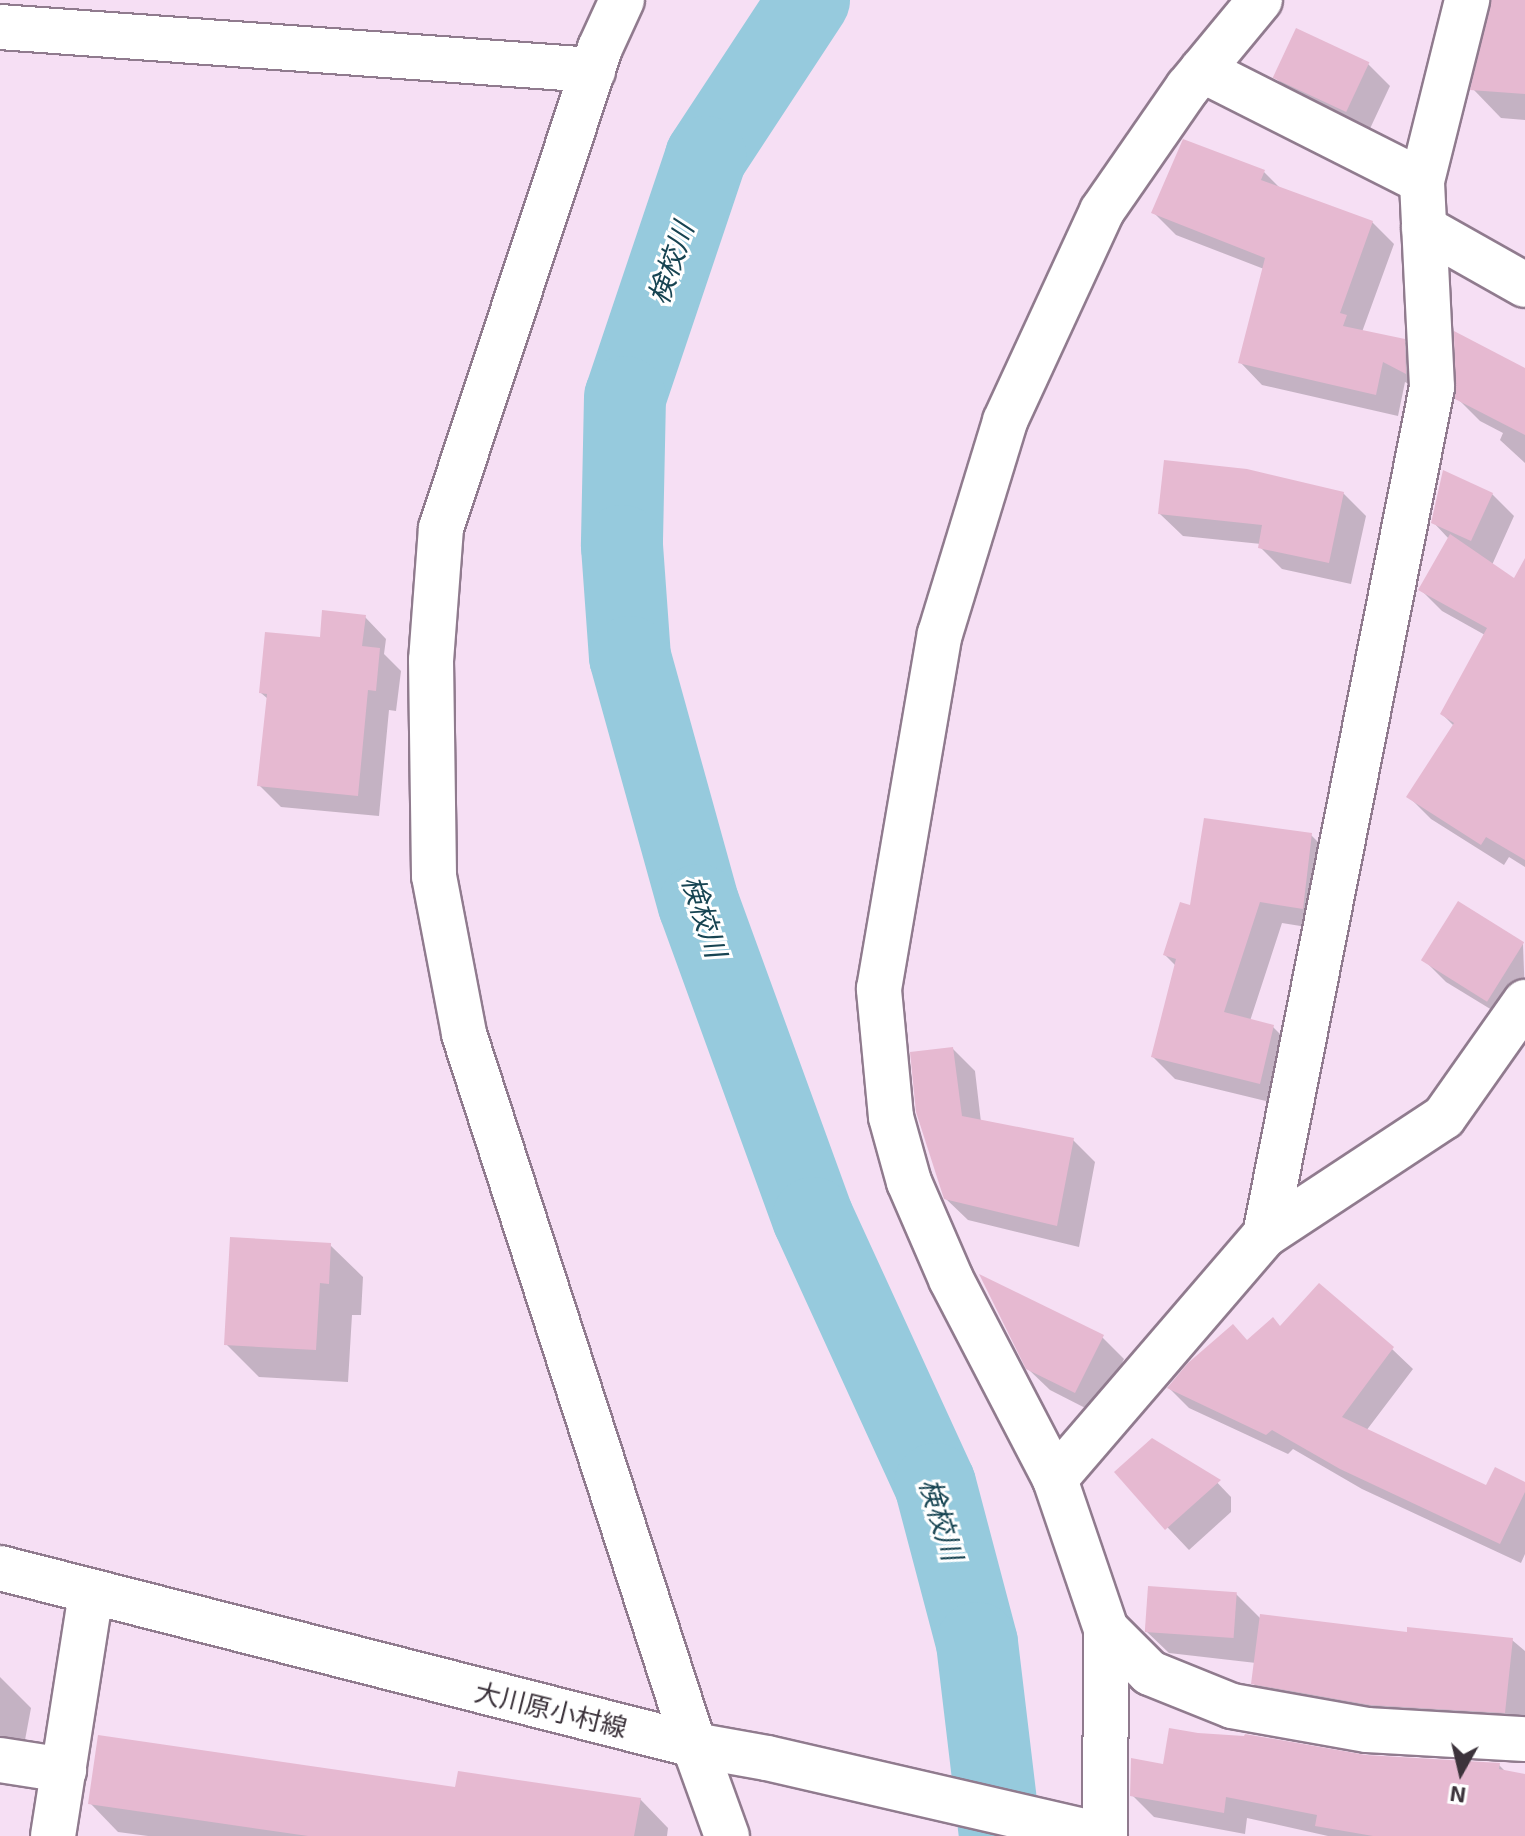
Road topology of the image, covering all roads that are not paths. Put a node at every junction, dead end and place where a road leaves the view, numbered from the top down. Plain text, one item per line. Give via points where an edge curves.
1 (622, 0) edge
2 (1260, 0) edge
3 (1467, 0) edge
4 (0, 27) edge
5 (596, 59) junction
6 (1202, 70) junction
7 (1422, 181) junction
8 (1424, 228) junction
9 (1515, 274) edge
10 (1525, 1002) edge
11 (1265, 1235) junction
12 (1055, 1479) junction
13 (0, 1568) edge
14 (91, 1593) junction
15 (1106, 1629) junction
16 (1525, 1739) edge
17 (694, 1745) junction
18 (0, 1760) edge
19 (64, 1770) junction
20 (53, 1836) edge
21 (727, 1836) edge
22 (1105, 1836) edge

1 - 5 street
2 - 6 street
3 - 7 street
4 - 5 street
5 - 17 street via 441,528 431,660 434,876 464,1034
6 - 7 street
6 - 12 street via 1102,211 1005,421 940,634 879,989 891,1117 909,1182 951,1279
7 - 8 street
8 - 9 street
8 - 11 street via 1432,387
10 - 11 street via 1444,1117
11 - 12 street
12 - 15 street
13 - 14 street, 大川原小村線
14 - 17 street, 大川原小村線
14 - 19 street
15 - 16 street via 1150,1673 1232,1706 1367,1730
15 - 22 street
17 - 21 street
17 - 22 street, 大川原小村線
18 - 19 street
19 - 20 street

